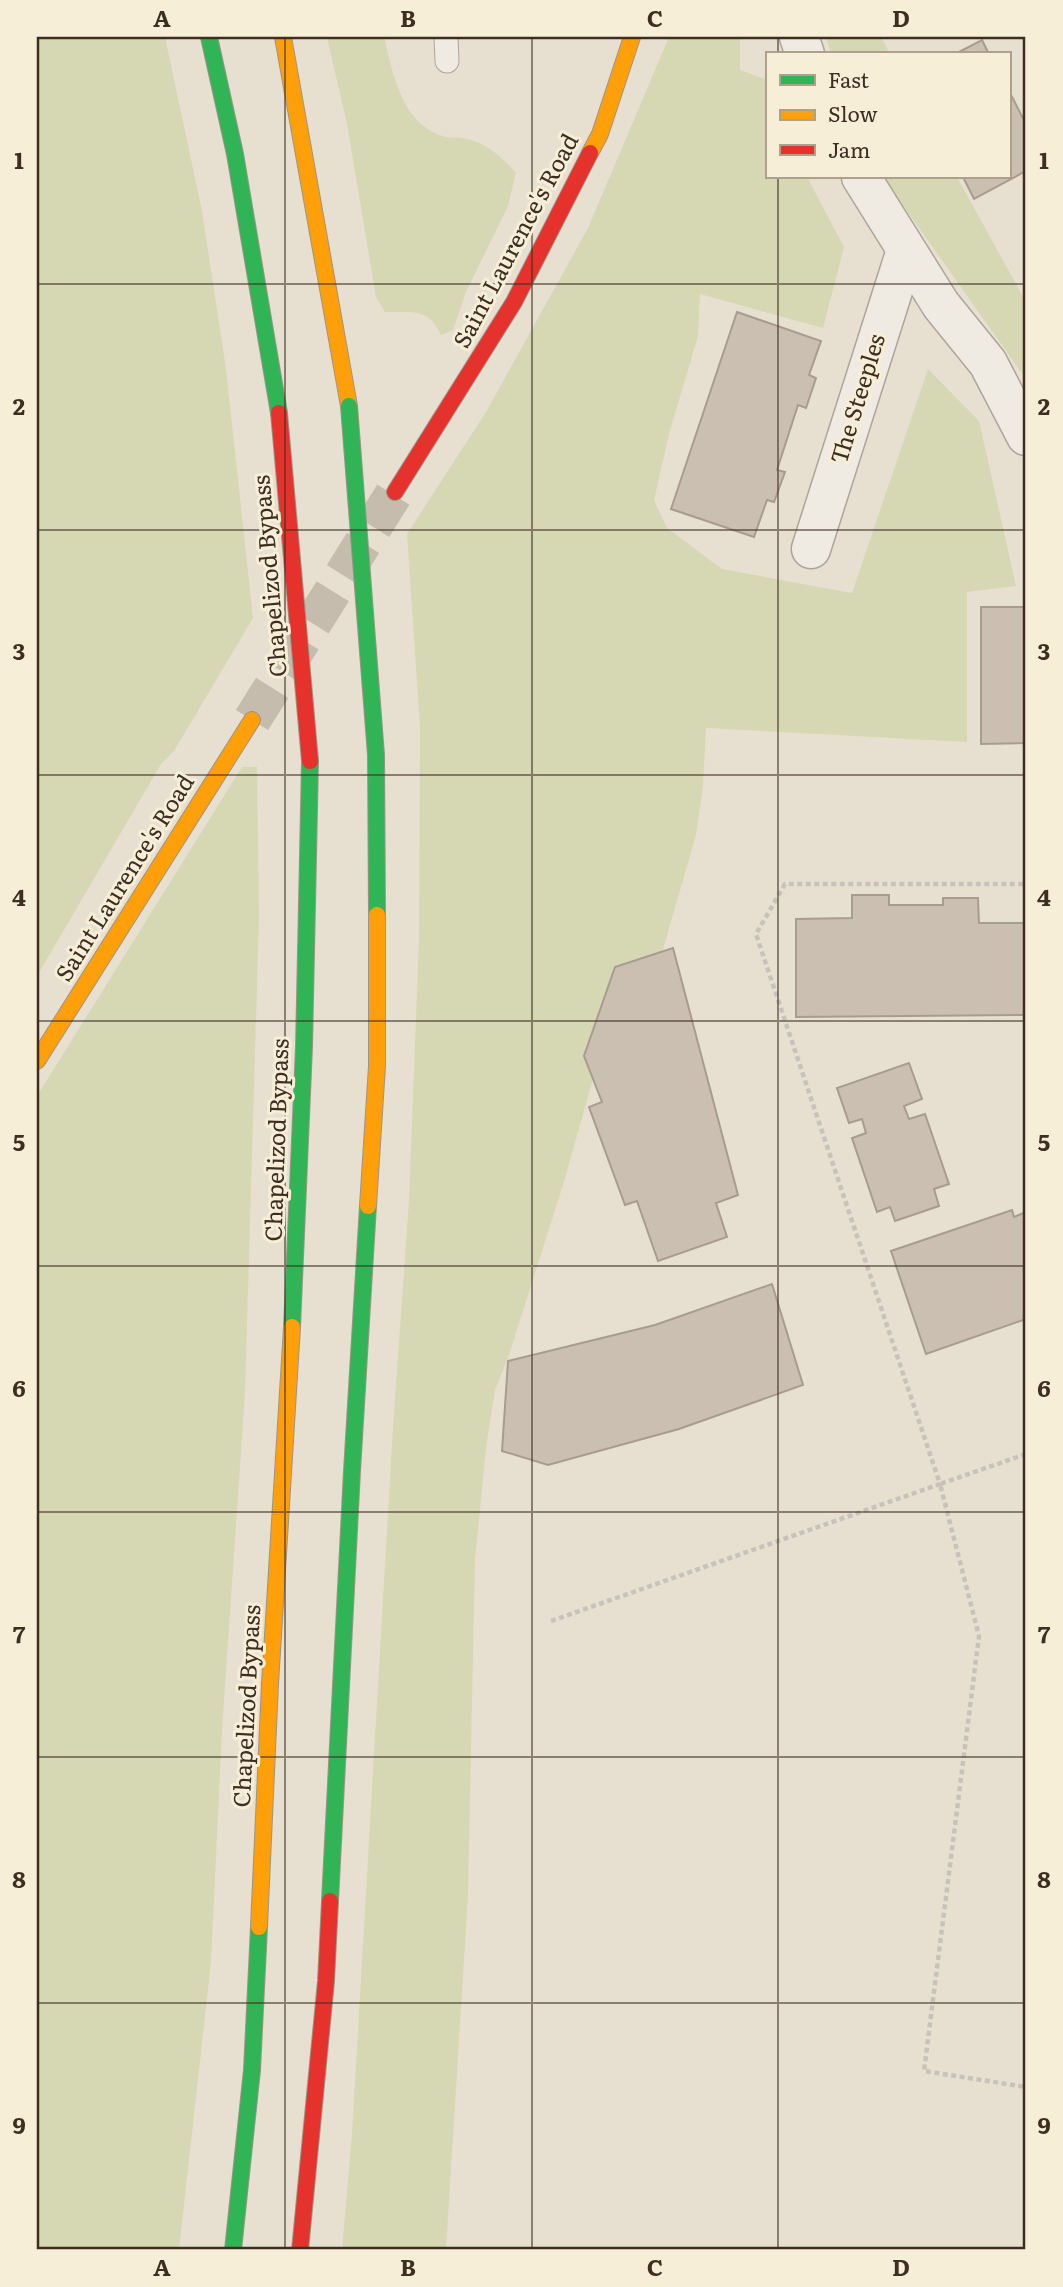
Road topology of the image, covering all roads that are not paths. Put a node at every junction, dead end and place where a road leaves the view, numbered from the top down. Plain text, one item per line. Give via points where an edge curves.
1 (209, 37) edge
2 (283, 37) edge
3 (446, 37) edge
4 (632, 37) edge
5 (447, 61) dead end
6 (861, 178) edge
7 (906, 250) junction
8 (1026, 436) edge
9 (395, 492) tunnel mouth
10 (811, 549) dead end
11 (252, 720) tunnel mouth
12 (37, 1061) edge
13 (233, 2250) edge
14 (300, 2250) edge

1 - 13 main road, Chapelizod Bypass, bridge via 235,154 279,413 310,761 290,1363 252,2070
2 - 14 main road, bridge via 349,406 376,755 377,1066 326,1981
3 - 5 lane
4 - 9 main road, Saint Laurence's Road via 600,134 514,302
6 - 7 street
7 - 8 street via 941,305 988,363
7 - 10 street, The Steeples
11 - 12 main road, Saint Laurence's Road

